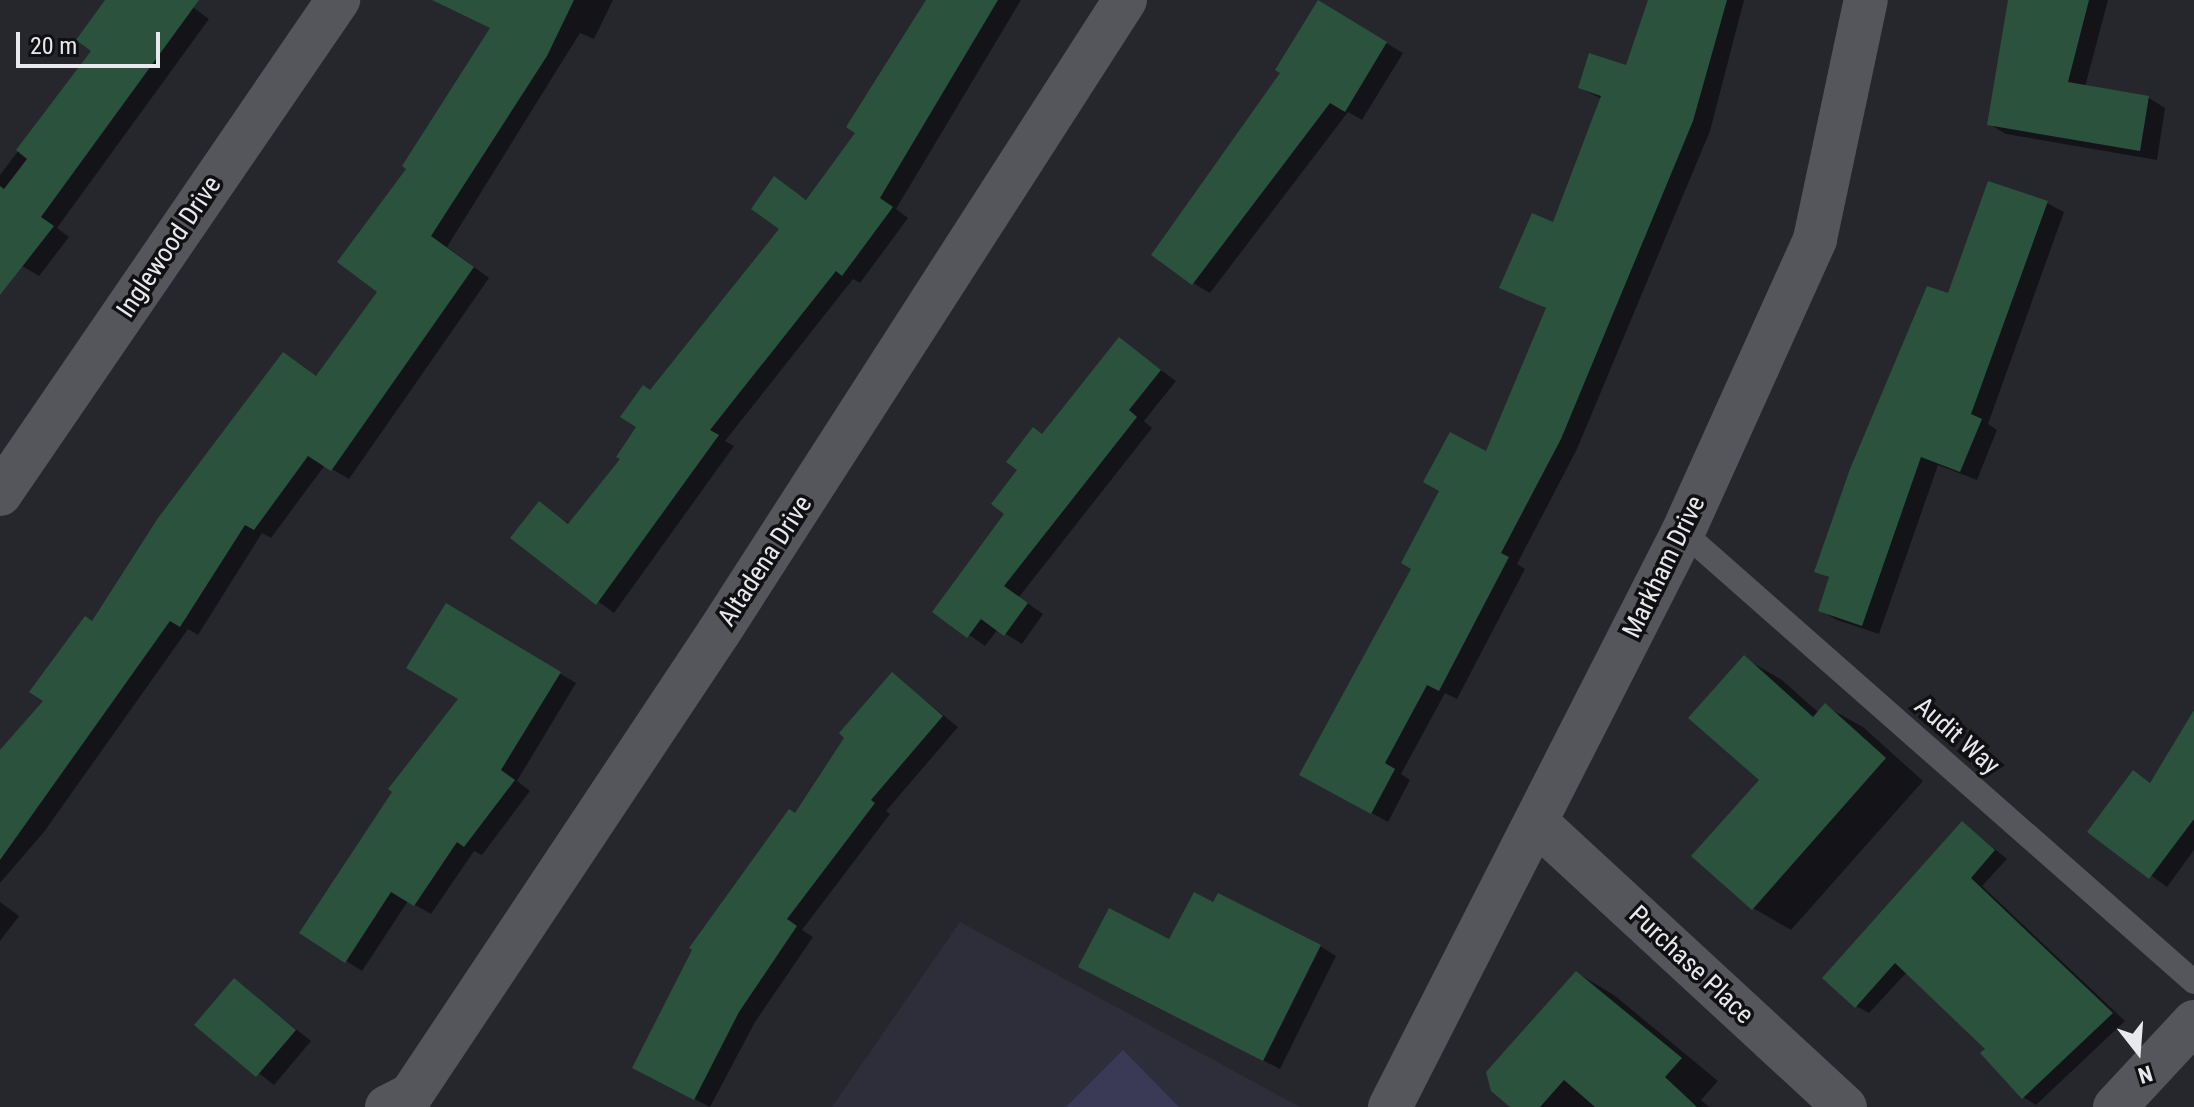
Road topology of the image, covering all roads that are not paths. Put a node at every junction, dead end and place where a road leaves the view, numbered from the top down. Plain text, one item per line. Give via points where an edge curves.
1 (338, 0) edge
2 (1125, 0) edge
3 (1866, 0) edge
4 (0, 494) edge
5 (1683, 532) junction
6 (1537, 823) junction
7 (2194, 982) edge
8 (2194, 1022) edge
9 (387, 1107) edge
10 (1390, 1107) edge
11 (1845, 1107) edge
12 (2115, 1107) edge

1 - 4 street, Inglewood Drive
2 - 9 street, Altadena Drive via 719,632 411,1095
3 - 5 street, Markham Drive via 1815,239
5 - 6 street, Markham Drive
5 - 7 lane, Audit Way
6 - 10 street, Markham Drive
6 - 11 street, Purchase Place
8 - 12 street

